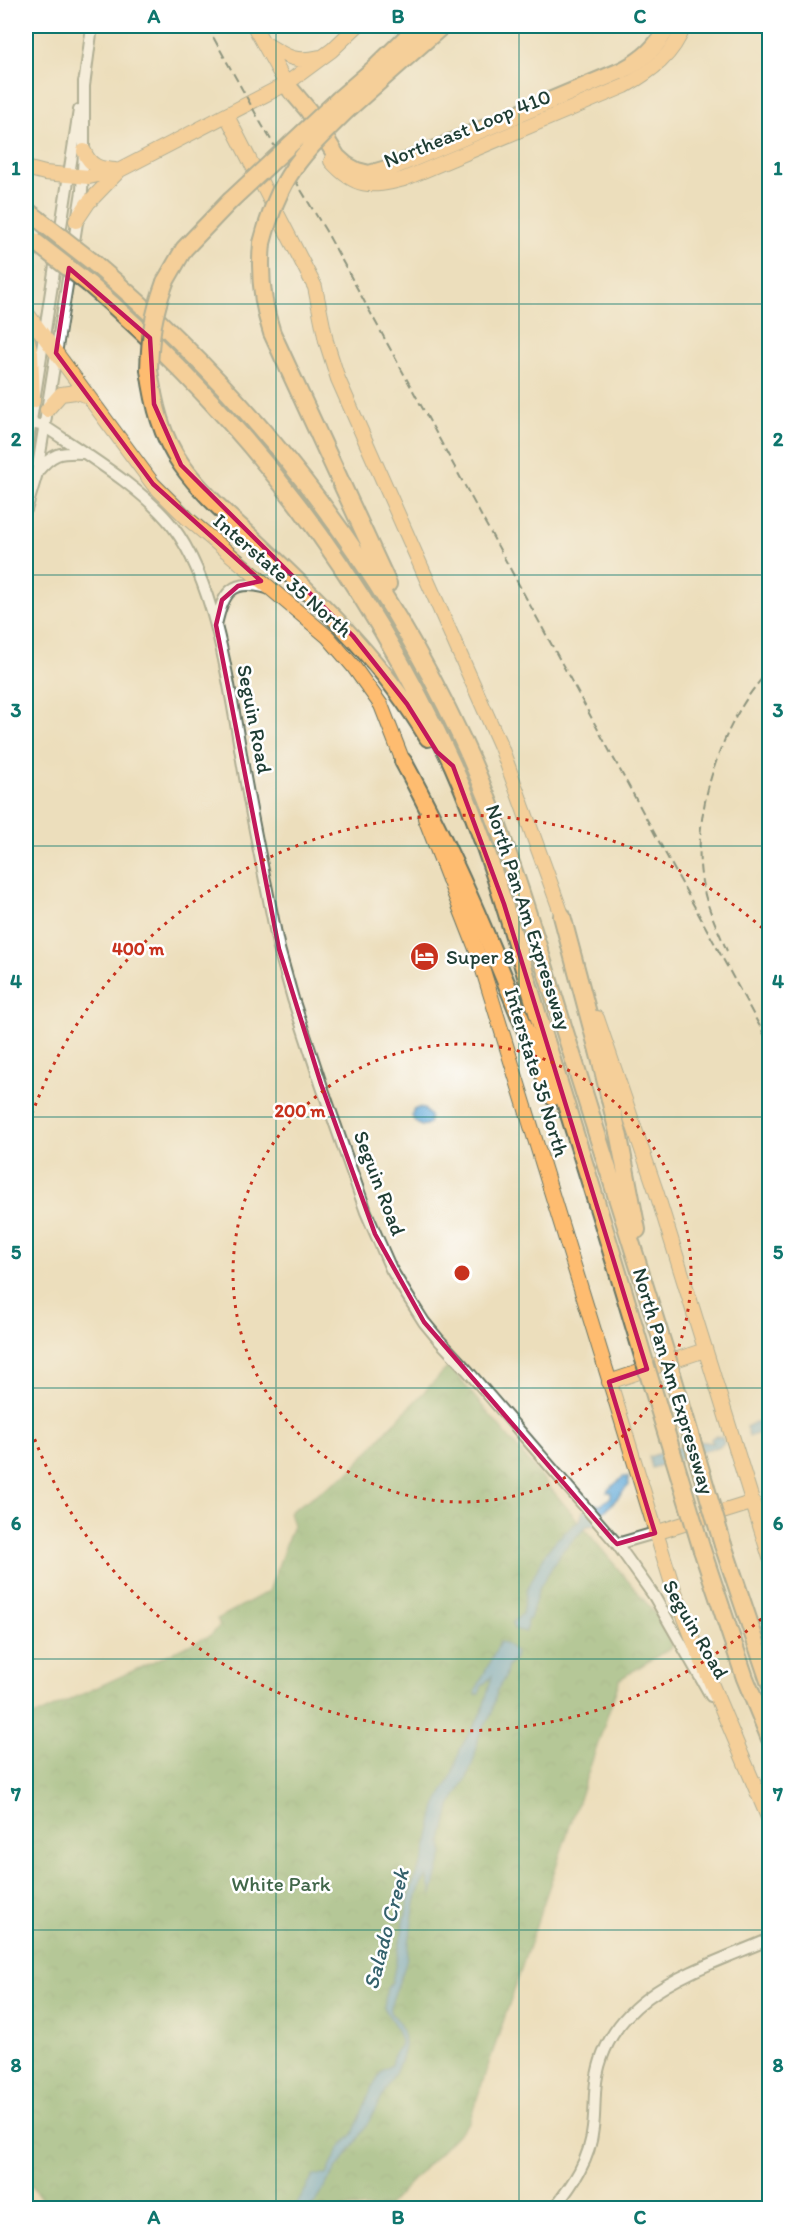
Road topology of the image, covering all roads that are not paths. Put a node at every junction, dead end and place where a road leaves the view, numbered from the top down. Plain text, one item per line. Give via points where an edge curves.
1 (92, 26) edge
2 (254, 26) edge
3 (357, 26) edge
4 (407, 26) edge
5 (418, 26) edge
6 (442, 26) edge
7 (668, 26) edge
8 (684, 26) edge
9 (264, 43) junction
10 (323, 56) junction
11 (377, 66) junction
12 (84, 81) junction
13 (286, 84) junction
14 (343, 104) junction
15 (227, 116) junction
16 (84, 151) junction
17 (26, 168) edge
18 (120, 170) junction
19 (68, 176) junction
20 (83, 177) junction
21 (32, 214) edge
22 (76, 221) junction
23 (30, 238) edge
24 (26, 312) edge
25 (26, 333) edge
26 (44, 338) junction
27 (56, 353) junction
28 (85, 395) junction
29 (33, 401) junction
30 (47, 410) junction
31 (31, 423) junction
32 (44, 426) junction
33 (26, 453) edge
34 (84, 453) junction
35 (37, 473) junction
36 (26, 510) edge
37 (271, 589) junction
38 (394, 611) junction
39 (216, 625) junction
40 (403, 761) junction
41 (453, 766) junction
42 (562, 916) junction
43 (580, 1152) junction
44 (654, 1316) junction
45 (705, 1350) junction
46 (609, 1382) junction
47 (751, 1503) junction
48 (655, 1533) junction
49 (617, 1544) junction
50 (770, 1558) edge
51 (768, 1679) edge
52 (734, 1737) junction
53 (770, 1739) edge
54 (770, 1822) edge
55 (770, 1939) edge
56 (554, 2208) edge

1 - 12 street
2 - 9 main road
3 - 10 main road
4 - 11 highway
5 - 11 highway
6 - 14 highway
7 - 13 highway via 653,49 622,70 369,174 337,157 308,110
8 - 13 main road, Northeast Loop 410 via 673,47 648,74 404,179 381,185 358,183 331,162
9 - 10 main road via 295,60
9 - 13 main road, Northeast Loop 410
10 - 13 main road
11 - 14 highway
12 - 16 street
12 - 19 street
13 - 15 main road
14 - 38 highway, bridge via 284,182 262,243 261,288 272,333 388,585
14 - 41 highway, bridge via 230,201 184,249 155,309 149,370 154,404 181,465 353,636 407,704 437,752
15 - 18 main road
15 - 42 main road via 315,286 338,379 501,747
16 - 18 main road via 93,165
16 - 20 street
17 - 19 main road
18 - 20 main road
18 - 22 main road
19 - 20 main road
19 - 26 street
20 - 22 street
21 - 38 highway, North Pan Am Expressway, bridge via 94,263 184,344 260,425 341,529
22 - 27 street
23 - 41 highway, North Pan Am Expressway, bridge via 131,320 191,378 289,492 368,606
24 - 26 main road, Interstate 35 North
25 - 29 main road via 31,352
26 - 27 main road, Interstate 35 North
26 - 29 street
27 - 28 main road, Interstate 35 North
27 - 30 street
28 - 30 main road via 61,394
28 - 37 main road, Interstate 35 North via 153,484
29 - 31 street
30 - 32 street
31 - 32 street, Seguin Road
31 - 33 street
32 - 34 street, Seguin Road
32 - 35 street
34 - 35 street via 57,454
34 - 39 street, Seguin Road via 143,496 172,525 198,572
35 - 36 street
37 - 39 street, Seguin Road via 252,584 228,592
37 - 40 main road, Interstate 35 North via 328,638 353,666 381,705
38 - 44 highway, North Pan Am Expressway via 462,739 499,829
39 - 49 street, Seguin Road via 279,949 366,1212 391,1269 424,1322
40 - 43 highway via 456,864 559,1111
40 - 46 main road, Interstate 35 North via 478,954
41 - 43 highway, North Pan Am Expressway via 500,894
42 - 44 highway via 619,1137
42 - 45 main road via 657,1194
43 - 53 highway, North Pan Am Expressway, bridge via 702,1550
44 - 51 highway, North Pan Am Expressway, bridge
45 - 46 main road
45 - 47 main road
46 - 48 main road, Interstate 35 North
47 - 48 main road
47 - 50 main road
48 - 49 street
48 - 52 main road, Interstate 35 North via 697,1650
49 - 52 street, Seguin Road via 654,1596
52 - 54 main road, Interstate 35 North
55 - 56 street via 671,1982 643,2000 622,2021 599,2068 593,2129 584,2163

